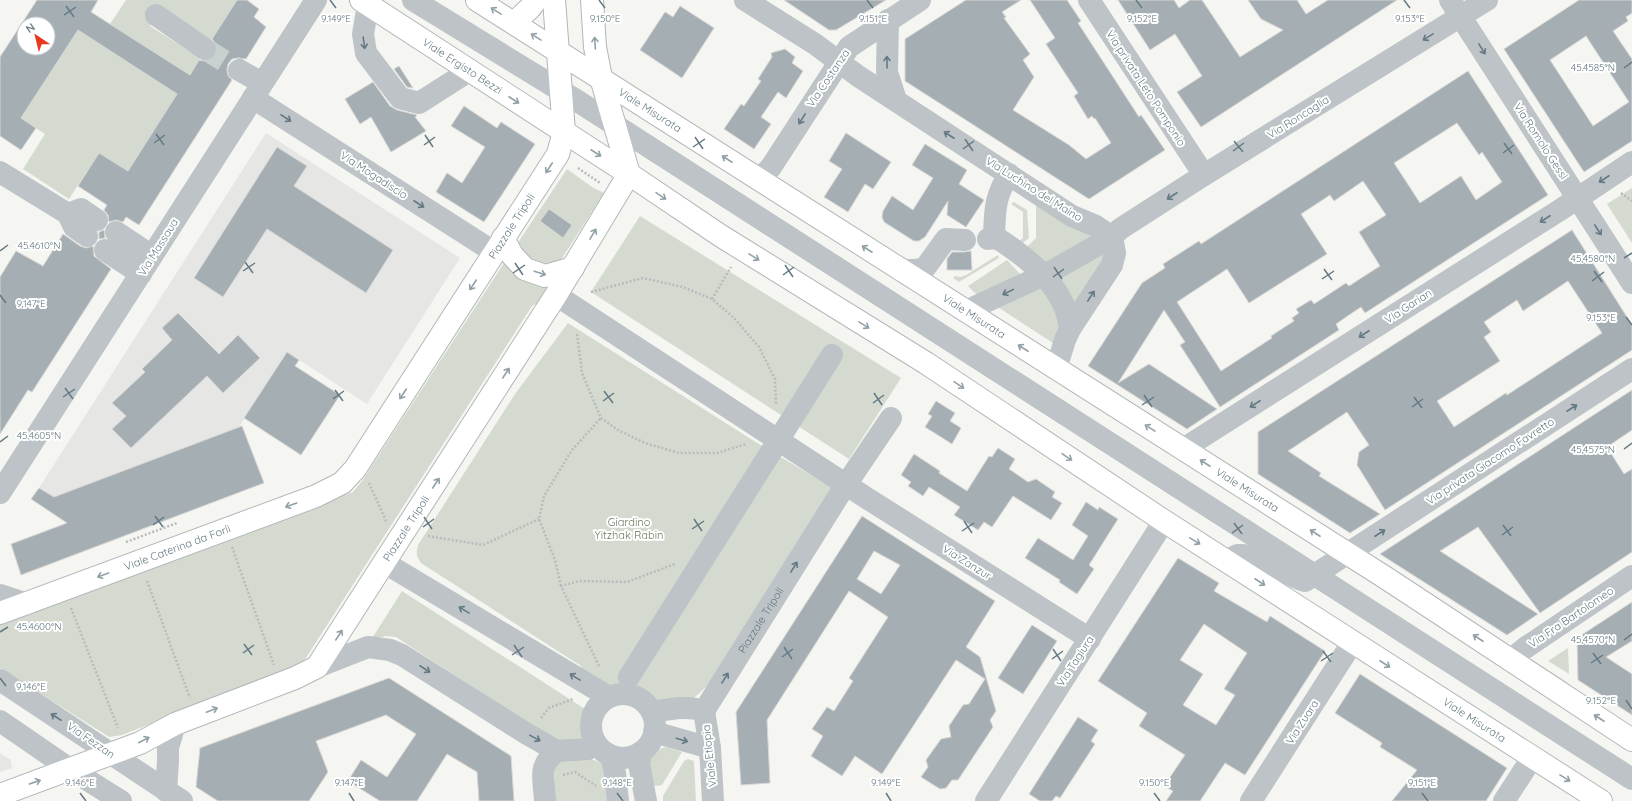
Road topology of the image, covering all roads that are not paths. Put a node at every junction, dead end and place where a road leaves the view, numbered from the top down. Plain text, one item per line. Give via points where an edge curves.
1 (316, 0) edge
2 (413, 0) edge
3 (477, 0) edge
4 (536, 0) edge
5 (554, 0) edge
6 (745, 0) edge
7 (920, 0) edge
8 (1089, 0) edge
9 (1487, 0) edge
10 (364, 2) edge
11 (595, 3) edge
12 (1456, 8) edge
13 (156, 15) dead end
14 (888, 20) junction
15 (514, 23) junction
16 (205, 49) tunnel mouth
17 (558, 51) junction
18 (838, 63) junction
19 (239, 70) tunnel mouth
20 (469, 71) junction
21 (601, 78) junction
22 (258, 91) junction
23 (561, 91) junction
24 (896, 100) junction
25 (615, 126) junction
26 (564, 132) junction
27 (1632, 162) edge
28 (0, 172) edge
29 (629, 174) junction
30 (1009, 174) junction
31 (1204, 175) junction
32 (759, 180) junction
33 (1577, 197) junction
34 (92, 228) dead end
35 (1112, 237) junction
36 (965, 240) dead end
37 (110, 241) dead end
38 (499, 245) junction
39 (146, 265) junction
40 (573, 268) junction
41 (900, 270) junction
42 (1043, 275) junction
43 (1632, 283) edge
44 (556, 296) junction
45 (966, 311) junction
46 (1070, 329) junction
47 (832, 355) dead end
48 (1056, 369) junction
49 (1632, 369) edge
50 (891, 418) dead end
51 (777, 440) junction
52 (1183, 449) junction
53 (846, 485) junction
54 (327, 491) joint
55 (0, 493) edge
56 (1164, 521) junction
57 (1348, 554) junction
58 (1227, 561) junction
59 (386, 563) junction
60 (1316, 575) junction
61 (1632, 576) edge
62 (0, 595) edge
63 (27, 604) junction
64 (0, 613) edge
65 (1090, 639) junction
66 (1352, 642) junction
67 (1510, 660) junction
68 (317, 667) junction
69 (629, 677) dead end
70 (0, 680) edge
71 (609, 697) junction
72 (704, 711) junction
73 (0, 721) edge
74 (653, 722) junction
75 (175, 724) junction
76 (1632, 740) edge
77 (710, 748) junction
78 (603, 750) junction
79 (557, 751) junction
80 (641, 752) junction
81 (112, 754) junction
82 (1532, 758) junction
83 (70, 769) junction
84 (1632, 779) edge
85 (0, 795) edge
86 (174, 796) edge
87 (121, 801) edge
88 (545, 801) edge
89 (618, 801) edge
90 (646, 801) edge
91 (713, 801) edge
92 (986, 801) edge
93 (1251, 801) edge
94 (1504, 801) edge
95 (1601, 801) edge

1 - 22 street, Via Massaua
2 - 23 street
15 -> 3 main road
4 - 15 main road
5 - 17 main road, Piazzale Tripoli
6 - 18 street, Via Luchino del Maino via 815,44
7 - 14 street, Via Costanza
8 - 31 street, Via privata Leto Pomponio
9 - 12 street, Via Roncaglia
10 - 20 main road, Viale Ergisto Bezzi
10 -> 20 street via 363,34 366,53 400,98 419,103
21 -> 11 main road via 595,47
12 -> 31 street, Via Roncaglia
12 -> 33 street, Via Romolo Gessi
13 - 16 street
14 - 18 street, Via Costanza via 849,47
24 -> 14 street via 887,72
17 -> 15 main road
17 - 21 main road
17 - 23 main road, Piazzale Tripoli
18 - 24 street, Via Luchino del Maino
18 -> 32 street, Via Costanza via 771,167
19 - 22 street, Via Mogadiscio
20 -> 26 main road, Viale Ergisto Bezzi
21 - 25 main road
32 -> 21 main road, Viale Misurata
22 -> 38 street, Via Mogadiscio
22 - 39 street, Via Massaua
23 - 25 street
23 - 26 main road, Piazzale Tripoli
30 -> 24 street, Via Luchino del Maino
25 - 29 main road
25 - 60 street
26 -> 29 main road
26 -> 38 main road, Piazzale Tripoli via 558,154
27 -> 33 street, Via Garian
28 - 34 street via 68,214 74,228
40 -> 29 main road, Piazzale Tripoli
29 -> 56 main road, Viale Misurata via 741,249 926,364
30 - 35 street, Via Luchino del Maino via 1072,216 1096,226
30 - 42 street via 995,203 991,239 1005,243
31 -> 35 street, Via Roncaglia via 1120,229
41 -> 32 main road, Viale Misurata
33 -> 43 street, Via Romolo Gessi
33 -> 52 street, Via Garian
35 - 42 street, Via Roncaglia
46 -> 35 street via 1112,264 1115,253
36 - 41 street via 946,239 925,268
37 - 39 street
38 -> 40 main road via 525,268 546,276
38 -> 54 main road, Piazzale Tripoli via 355,469 342,483
39 - 55 street, Via Massaua
40 - 44 main road, Piazzale Tripoli
41 - 45 main road, Viale Misurata
42 -> 45 street, Via Roncaglia
42 - 46 street via 1061,297
44 - 51 street
59 -> 44 main road, Piazzale Tripoli
48 -> 45 main road, Viale Misurata
46 - 48 street
47 - 51 street
52 -> 48 main road, Viale Misurata
57 -> 49 street, Via privata Giacomo Favretto
50 - 53 street, Piazzale Tripoli
51 - 53 street
51 - 69 street
57 -> 52 main road, Viale Misurata
53 - 65 street, Via Zanzur
72 -> 53 street, Piazzale Tripoli
54 -> 63 main road, Viale Caterina da Forlì
56 -> 58 main road, Viale Misurata
56 - 65 street, Via Tagiura
57 - 60 street
67 -> 57 main road, Viale Misurata
58 - 60 street via 1237,555 1245,556 1262,560 1295,579 1305,581
58 -> 66 main road, Viale Misurata
68 -> 59 main road
71 -> 59 street, Piazzale Tripoli
60 - 84 street
61 - 67 street, Via Fra Bartolomeo
62 - 63 street
63 - 64 main road, Viale Caterina da Forlì
65 - 92 street, Via Tagiura
66 -> 82 main road, Viale Misurata
66 - 93 street, Via Zuara
76 -> 67 main road, Viale Misurata
75 -> 68 main road via 295,678
68 -> 79 street via 368,647 390,650
81 -> 70 street, Via Fezzan
71 - 74 street via 621,694 634,696 644,702
71 - 78 street via 597,707 592,717 591,729
72 - 74 street via 680,708
72 - 77 street, Viale Etiopia
73 - 83 street
74 -> 77 street
74 - 80 street via 650,743
81 -> 75 main road via 140,743
75 - 86 street via 168,748
77 - 91 street, Viale Etiopia
78 - 79 street
78 - 80 street via 618,758 630,757
78 - 89 street via 615,773
79 - 88 street via 542,770
80 - 90 street via 640,764
81 - 83 main road
81 - 86 street, Via Fezzan
82 - 94 street
82 -> 95 main road, Viale Misurata
85 -> 83 main road
83 - 87 street

